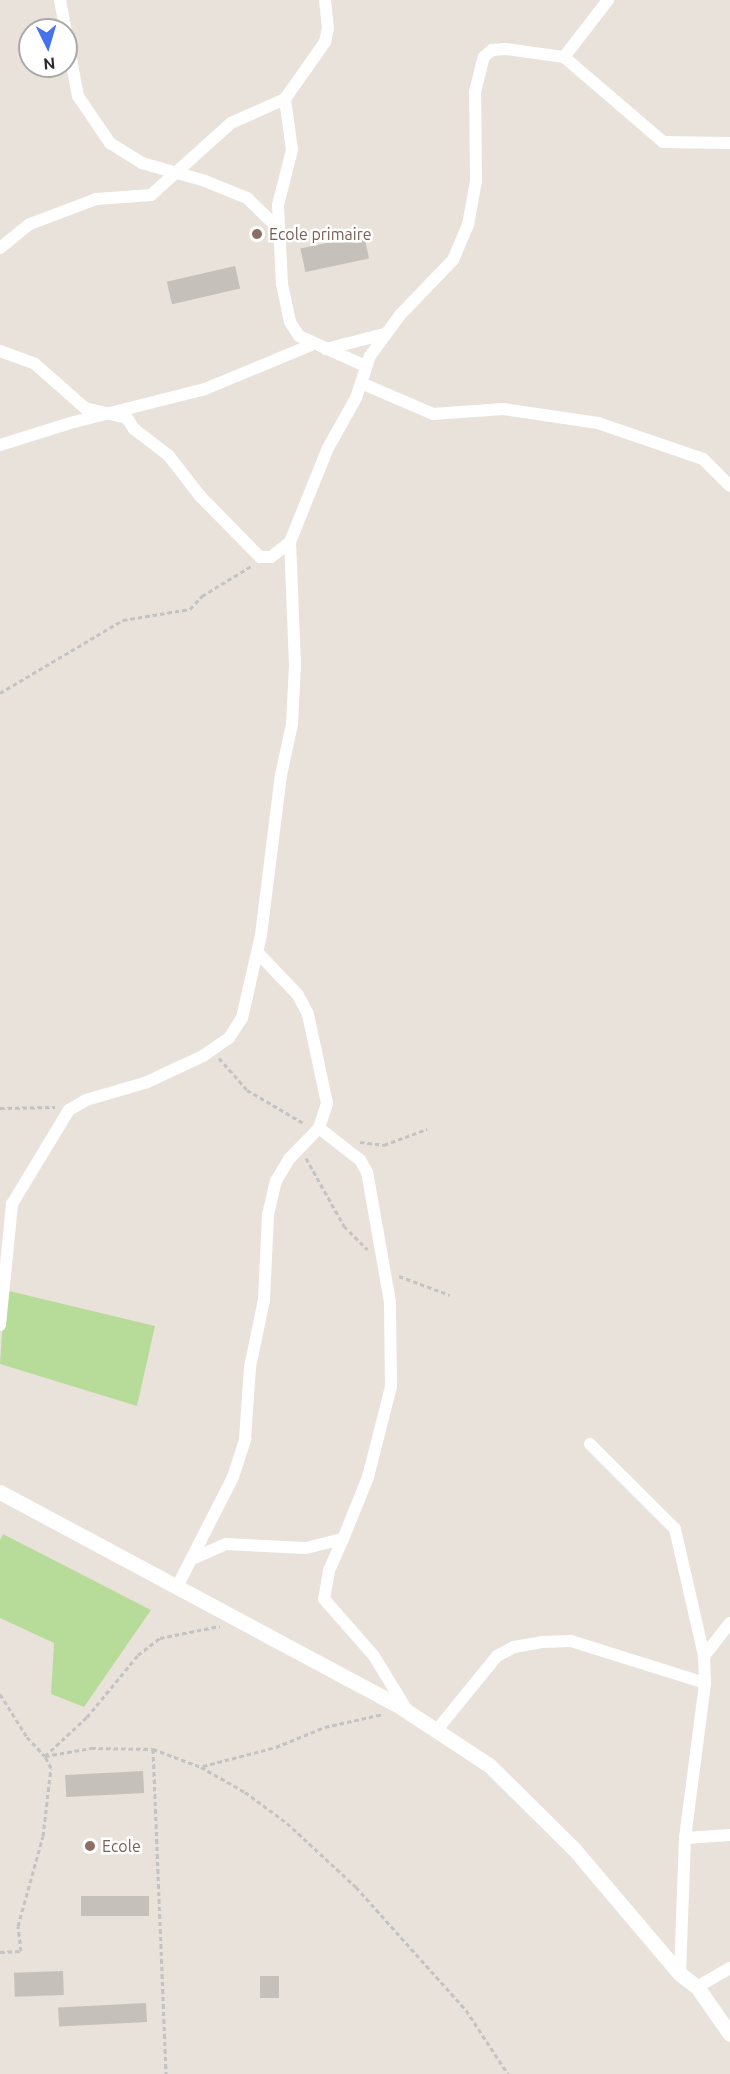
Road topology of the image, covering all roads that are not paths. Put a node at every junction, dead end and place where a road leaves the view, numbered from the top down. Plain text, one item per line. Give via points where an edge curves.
1 (60, 0) edge
2 (325, 0) edge
3 (608, 0) edge
4 (564, 57) junction
5 (285, 99) junction
6 (730, 143) edge
7 (173, 171) junction
8 (278, 228) junction
9 (0, 248) edge
10 (385, 334) junction
11 (311, 345) junction
12 (326, 349) junction
13 (0, 351) edge
14 (365, 366) junction
15 (361, 383) junction
16 (105, 414) junction
17 (0, 446) edge
18 (730, 486) edge
19 (290, 542) junction
20 (258, 952) junction
21 (319, 1128) junction
22 (0, 1325) edge
23 (590, 1444) dead end
24 (0, 1491) edge
25 (343, 1539) junction
26 (192, 1559) junction
27 (177, 1587) junction
28 (730, 1623) edge
29 (704, 1656) junction
30 (705, 1683) junction
31 (408, 1712) junction
32 (436, 1731) junction
33 (730, 1835) edge
34 (686, 1838) junction
35 (730, 1968) edge
36 (680, 1974) junction
37 (697, 1988) junction
38 (730, 2034) edge

1 - 7 street via 74,85 90,117 120,150 142,163
2 - 5 street via 326,42
3 - 4 street
4 - 6 street via 663,142
4 - 10 street via 506,49 492,50 484,57 475,92 476,181 468,225 453,260
5 - 7 street via 231,123
5 - 8 street via 292,150 290,168 278,198
7 - 8 street via 247,198
7 - 9 street via 151,195 96,199 30,224
8 - 11 street via 285,302 298,336
10 - 12 street
10 - 14 street
11 - 12 street
11 - 16 street via 205,389
12 - 14 street
13 - 16 street via 35,364 76,403
14 - 15 street
15 - 18 street via 433,414 503,409 598,423 703,459
15 - 19 street via 298,515
16 - 17 street
16 - 19 street via 127,418 134,429 169,456 200,496 264,559
19 - 20 street via 295,665 292,724 281,775
20 - 21 street via 298,995 308,1014 326,1084 327,1103
20 - 22 street via 242,1018 229,1038 203,1056 145,1083 86,1100 69,1110 12,1204
21 - 25 street via 360,1160 367,1172 393,1339 391,1387 368,1477
21 - 26 street via 289,1159 276,1181 268,1215 264,1300 250,1367 245,1439 233,1478
23 - 29 street via 675,1529
24 - 27 street
25 - 26 street via 306,1548 226,1544
25 - 31 street via 329,1571 324,1599 374,1656
26 - 27 street
27 - 31 street
28 - 29 street
29 - 30 street
30 - 32 street via 571,1641 532,1643 497,1656
30 - 34 street
31 - 32 street
32 - 36 street via 489,1766 574,1850
33 - 34 street
34 - 36 street
35 - 37 street
36 - 37 street
37 - 38 street

